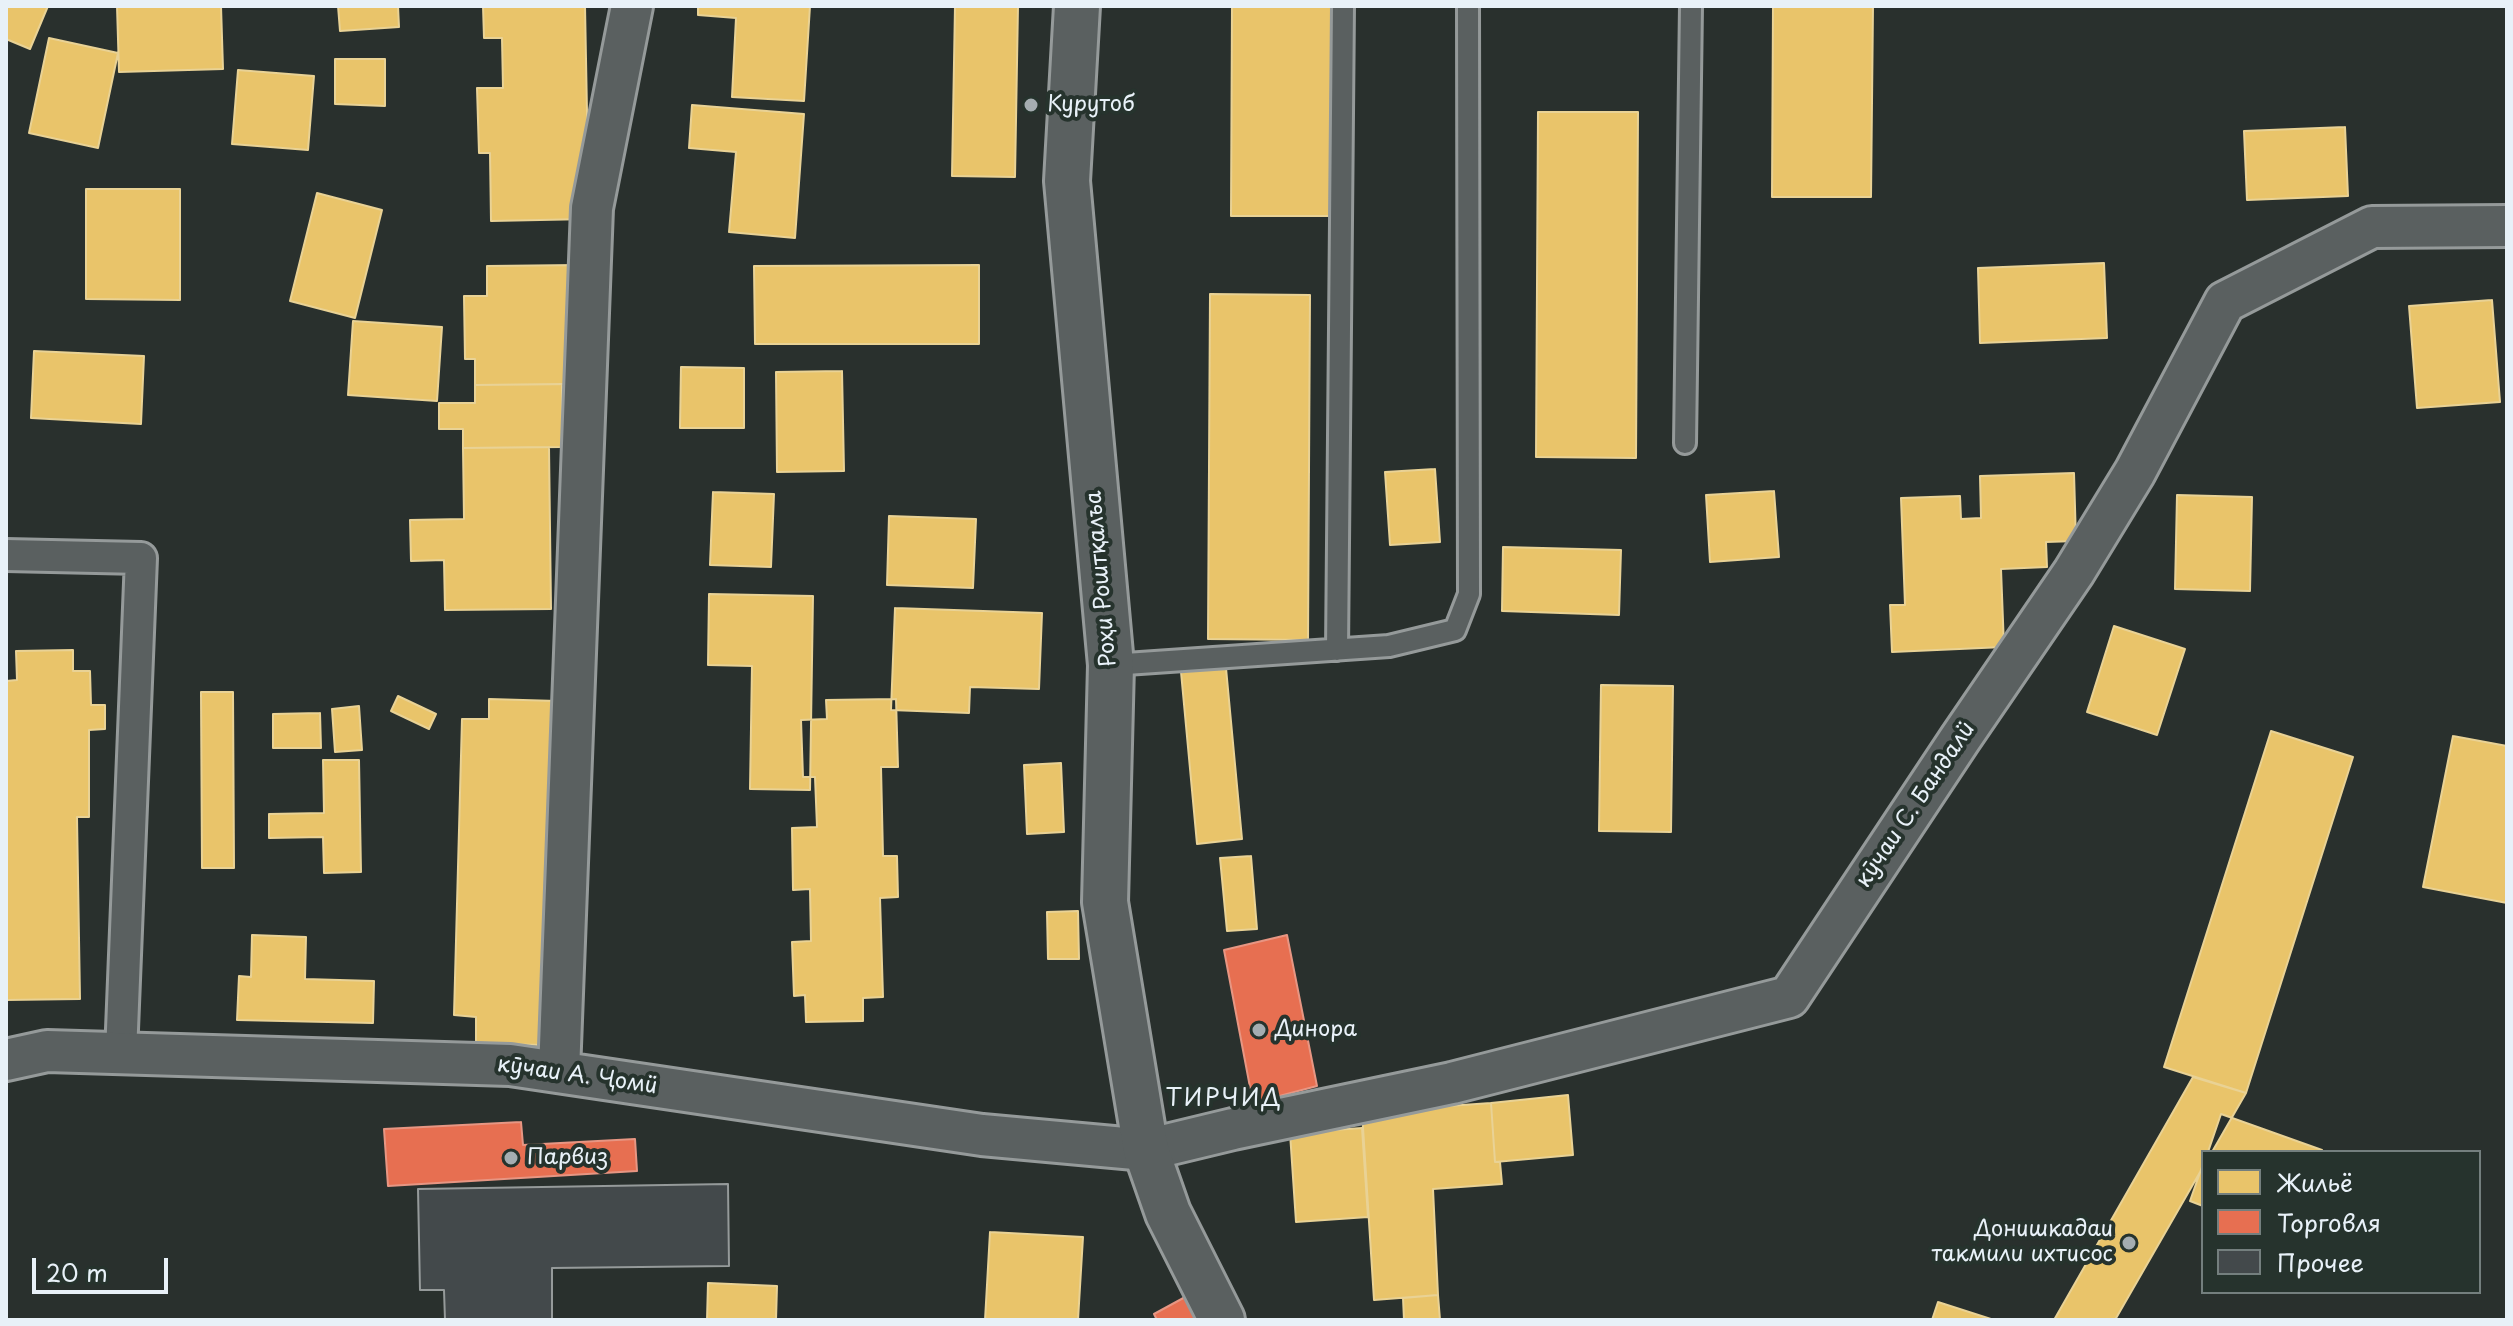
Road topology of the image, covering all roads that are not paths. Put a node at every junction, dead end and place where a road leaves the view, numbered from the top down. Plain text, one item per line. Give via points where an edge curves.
1 (632, 6) edge
2 (1077, 6) edge
3 (1343, 6) edge
4 (1468, 6) edge
5 (1691, 6) edge
6 (2507, 226) edge
7 (1685, 443) dead end
8 (6, 555) edge
9 (1337, 650) junction
10 (1111, 665) junction
11 (121, 1054) junction
12 (6, 1060) edge
13 (559, 1072) junction
14 (1146, 1150) junction
15 (1222, 1320) edge

1 - 13 street via 592,208
2 - 10 main road, Роҳи Роштқалъа via 1067,181
3 - 9 lane
4 - 9 lane via 1469,594 1455,630 1389,646
5 - 7 lane
6 - 14 street, кӯчаи С. Бандалӣ via 2372,227 2225,302 2135,472 2074,572 1789,997 1452,1083
8 - 11 street via 141,558
9 - 10 lane
10 - 14 main road, Роҳи Роштқалъа via 1105,902
11 - 12 street, кӯчаи А. Ҷомӣ via 47,1051
11 - 13 street, кӯчаи А. Ҷомӣ via 510,1065
13 - 14 street, кӯчаи А. Ҷомӣ via 982,1135
14 - 15 main road, Роҳи Роштқалъа via 1168,1213

